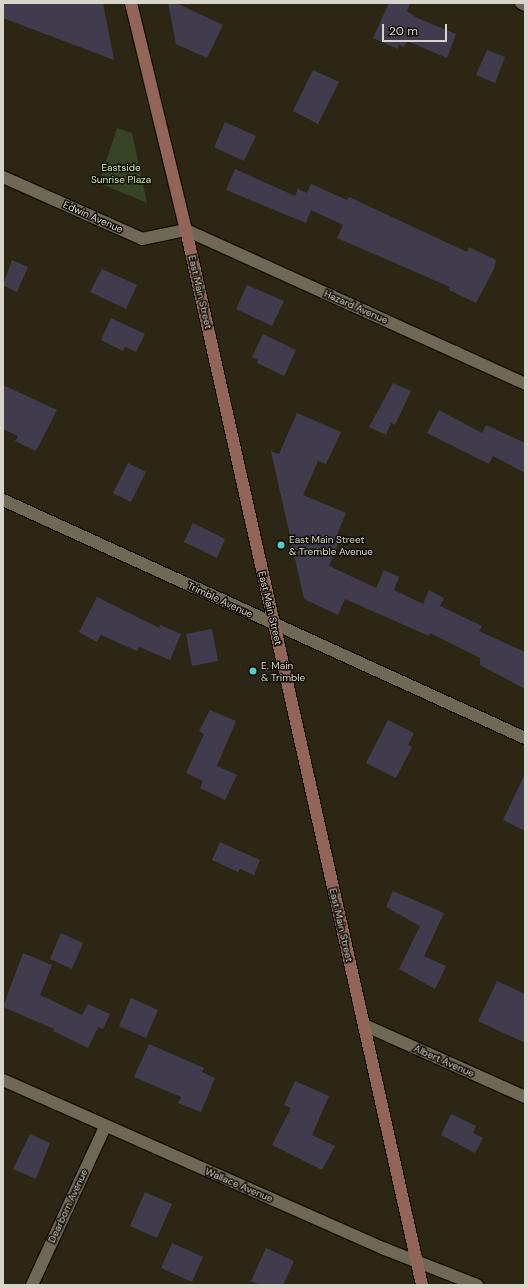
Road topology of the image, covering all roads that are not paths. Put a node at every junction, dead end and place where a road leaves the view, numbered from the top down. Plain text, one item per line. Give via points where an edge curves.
1 (131, 3) edge
2 (521, 3) edge
3 (525, 5) edge
4 (3, 177) edge
5 (186, 230) junction
6 (525, 384) edge
7 (3, 500) edge
8 (273, 624) junction
9 (525, 738) edge
10 (364, 1024) junction
11 (3, 1080) edge
12 (525, 1097) edge
13 (105, 1127) junction
14 (417, 1263) junction
15 (32, 1285) edge
16 (422, 1285) edge
17 (477, 1285) edge

1 - 5 street, East Main Street
2 - 3 street
4 - 5 street, Edwin Avenue via 142,240
5 - 6 street, Hazard Avenue
5 - 8 street, East Main Street
7 - 8 street, Trimble Avenue
8 - 9 street, Trimble Avenue
8 - 10 street, East Main Street
10 - 12 street, Albert Avenue
10 - 14 street, East Main Street
11 - 13 street, Wallace Avenue
13 - 14 street, Wallace Avenue
13 - 15 street, Dearborn Avenue
14 - 16 street, East Main Street
14 - 17 street, Wallace Avenue

